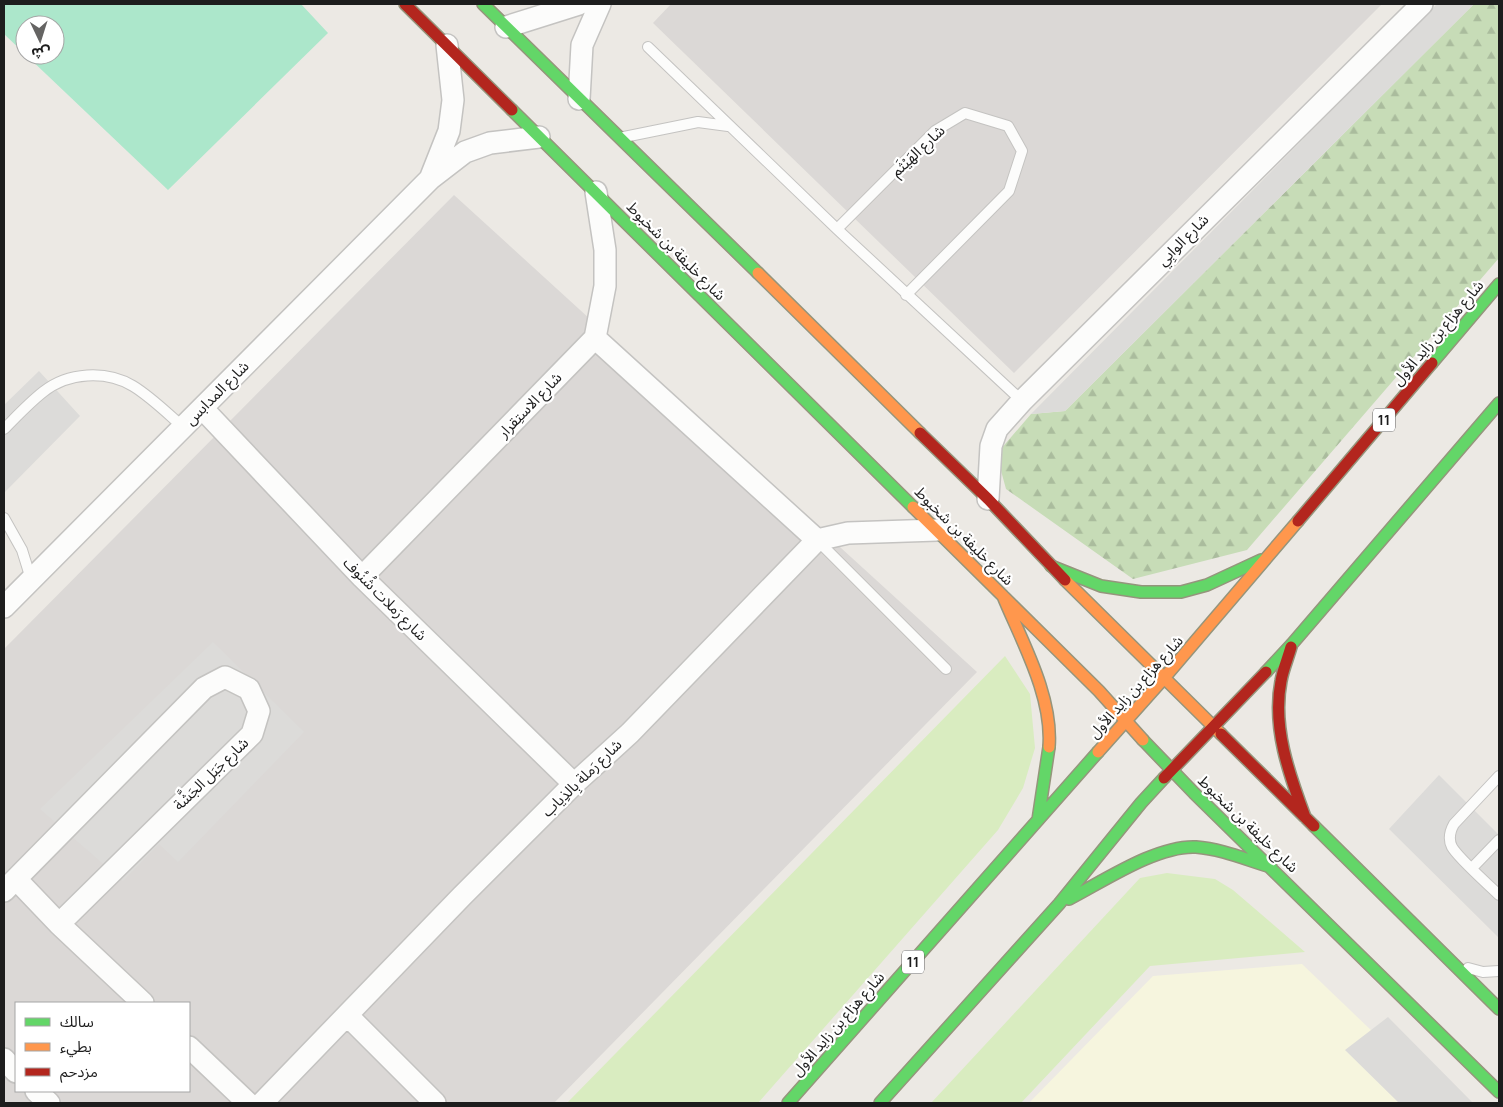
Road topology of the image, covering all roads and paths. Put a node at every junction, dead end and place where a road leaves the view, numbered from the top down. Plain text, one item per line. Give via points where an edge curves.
1 (405, 4) edge
2 (483, 4) edge
3 (579, 4) edge
4 (600, 4) edge
5 (1422, 4) edge
6 (506, 27) junction
7 (447, 45) junction
8 (648, 47) dead end
9 (579, 99) junction
10 (728, 126) junction
11 (539, 137) junction
12 (618, 138) junction
13 (430, 179) junction
14 (596, 192) junction
15 (837, 229) junction
16 (1499, 284) edge
17 (906, 294) junction
18 (595, 338) junction
19 (1022, 401) junction
20 (1499, 403) edge
21 (202, 408) junction
22 (183, 427) junction
23 (4, 429) edge
24 (988, 499) junction
25 (4, 518) edge
26 (937, 530) junction
27 (817, 540) junction
28 (1269, 556) junction
29 (1051, 566) junction
30 (362, 577) junction
31 (31, 579) junction
32 (1003, 596) junction
33 (4, 607) edge
34 (1292, 644) junction
35 (946, 669) dead end
36 (1164, 678) junction
37 (1125, 721) junction
38 (1213, 726) junction
39 (1172, 770) junction
40 (1499, 776) edge
41 (574, 784) junction
42 (1305, 817) junction
43 (1038, 821) junction
44 (1499, 840) edge
45 (1271, 868) junction
46 (1472, 868) junction
47 (10, 885) edge
48 (1499, 895) edge
49 (1059, 904) junction
50 (59, 924) junction
51 (1454, 964) junction
52 (1499, 971) edge
53 (142, 1002) edge
54 (1499, 1009) edge
55 (347, 1016) junction
56 (190, 1048) edge
57 (4, 1059) edge
58 (15, 1071) edge
59 (37, 1092) edge
60 (1499, 1092) edge
61 (49, 1103) edge
62 (248, 1103) edge
63 (262, 1103) edge
64 (435, 1103) edge
65 (788, 1103) edge
66 (880, 1103) edge

1 - 7 main road, شارع خليفة بن شخبوط
2 - 6 main road
3 - 6 street
4 - 9 street via 582,45
5 - 19 street, شارع الوابِي
6 - 9 main road
7 - 11 main road, شارع خليفة بن شخبوط
7 - 13 street, شارع المدابس via 451,116 449,131
8 - 10 lane
9 - 12 main road
10 - 12 lane via 698,122
10 - 15 lane
11 - 13 street, شارع المدابس via 490,143 465,152
11 - 14 main road, شارع خليفة بن شخبوط
12 - 24 main road
13 - 21 street, شارع المدابس
14 - 18 street via 605,250 605,286
14 - 26 main road, شارع خليفة بن شخبوط
15 - 17 lane
15 - 17 lane, شارع الهَيْثَم via 935,131 965,113 1008,126 1022,152 1009,191
16 - 28 main road, شارع هزاع بن زايد الأول / 11
17 - 19 lane
18 - 27 street
18 - 30 street, شارع الاستِقرار
19 - 24 street, شارع الوابِي via 997,429 990,446
20 - 34 main road
21 - 22 street, شارع المدابس
21 - 30 street, شارع رَملات شُنُوف
22 - 23 lane via 132,385 93,375 54,385
22 - 31 street, شارع المدابس
24 - 29 main road
25 - 31 lane via 22,550
26 - 27 street via 848,533
26 - 32 main road, شارع خليفة بن شخبوط
27 - 35 lane
27 - 41 street, شارع رَملة بِالذِياب via 630,732
28 - 29 main road via 1207,585 1181,592 1141,592 1101,586
28 - 36 main road, شارع هزاع بن زايد الأول / 11
29 - 36 main road
30 - 41 street, شارع رَملات شُنُوف
31 - 33 street, شارع المدابس
32 - 37 main road, شارع خليفة بن شخبوط
32 - 43 main road via 1048,710 1048,761
34 - 38 main road
34 - 42 main road via 1281,680 1279,720 1284,758
36 - 37 main road, شارع هزاع بن زايد الأول / 11
36 - 38 main road
37 - 39 main road, شارع خليفة بن شخبوط
37 - 43 main road, شارع هزاع بن زايد الأول / 11
38 - 39 main road
38 - 42 main road
39 - 45 main road, شارع خليفة بن شخبوط
39 - 49 main road
40 - 46 lane via 1450,832 1452,846
41 - 55 street, شارع رَملة بِالذِياب
42 - 51 main road
43 - 65 main road, شارع هزاع بن زايد الأول / 11
44 - 46 lane
45 - 49 main road via 1205,849 1172,849
45 - 60 main road, شارع خليفة بن شخبوط
46 - 48 lane
47 - 50 street, شارع جَبَل الجَشَّة
47 - 50 street, شارع جَبَل الجَشَّة via 204,688 225,677 249,689 258,711 252,734
49 - 66 main road
50 - 53 street, شارع جَبَل الجَشَّة
51 - 52 lane via 1483,972
51 - 54 main road
55 - 63 street, شارع رَملة بِالذِياب
55 - 64 street
56 - 62 street
57 - 58 street
59 - 61 street

